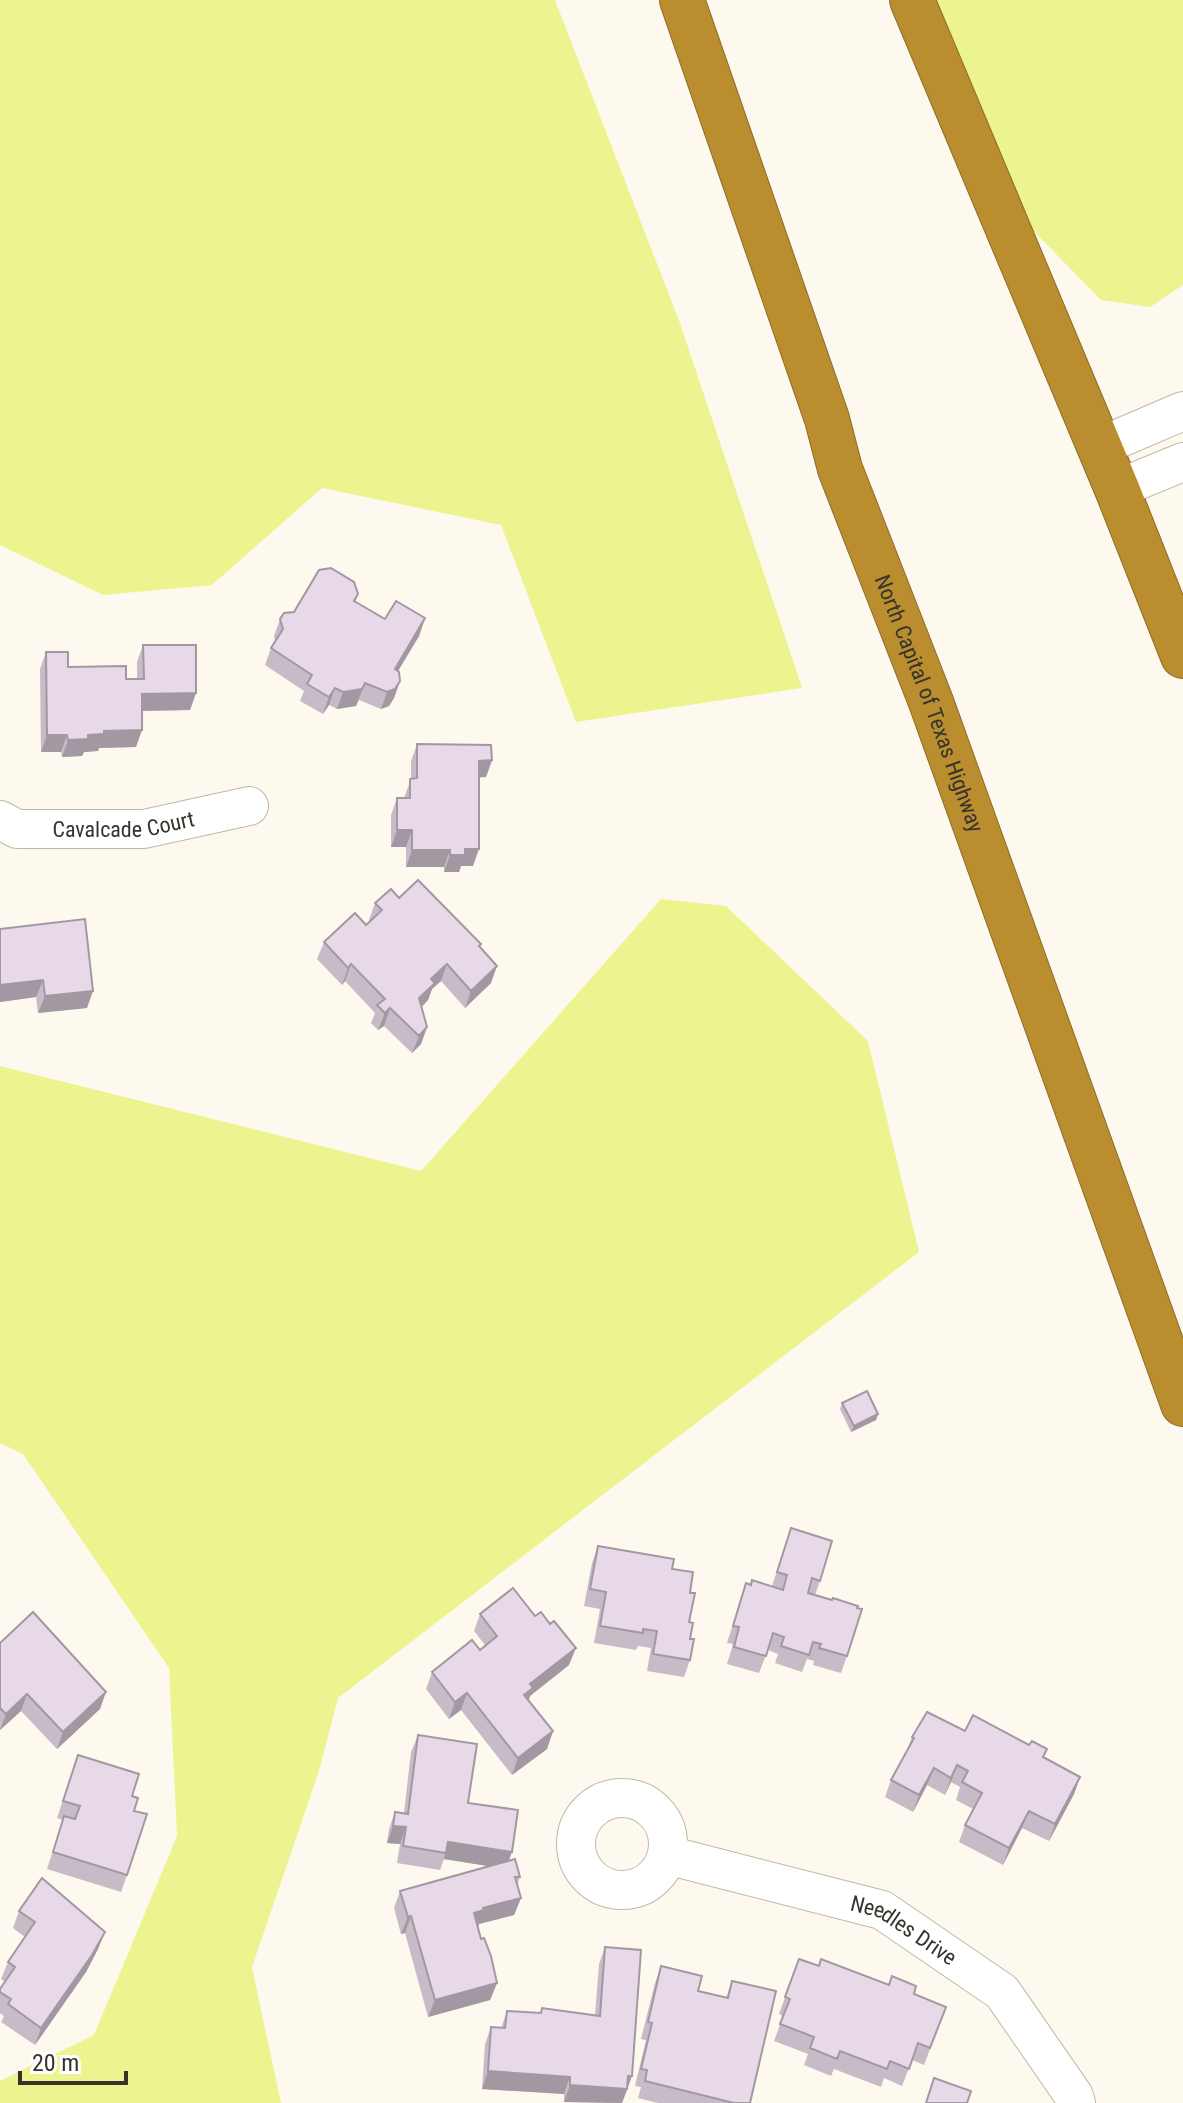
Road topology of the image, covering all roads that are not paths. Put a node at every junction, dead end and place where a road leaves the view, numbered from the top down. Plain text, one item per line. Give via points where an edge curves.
1 (682, 0) edge
2 (912, 0) edge
3 (1183, 411) edge
4 (1099, 447) junction
5 (1183, 462) edge
6 (1117, 489) junction
7 (1183, 656) edge
8 (249, 806) dead end
9 (0, 820) edge
10 (1183, 1404) edge
11 (667, 1855) dead end
12 (1076, 2103) edge

1 - 10 highway, North Capital of Texas Highway via 840,469 931,702
2 - 4 highway
3 - 4 street
4 - 6 highway
5 - 6 street
6 - 7 highway
8 - 9 street, Cavalcade Court via 144,829 17,829
11 - 12 street, Needles Drive via 882,1910 1002,1992

